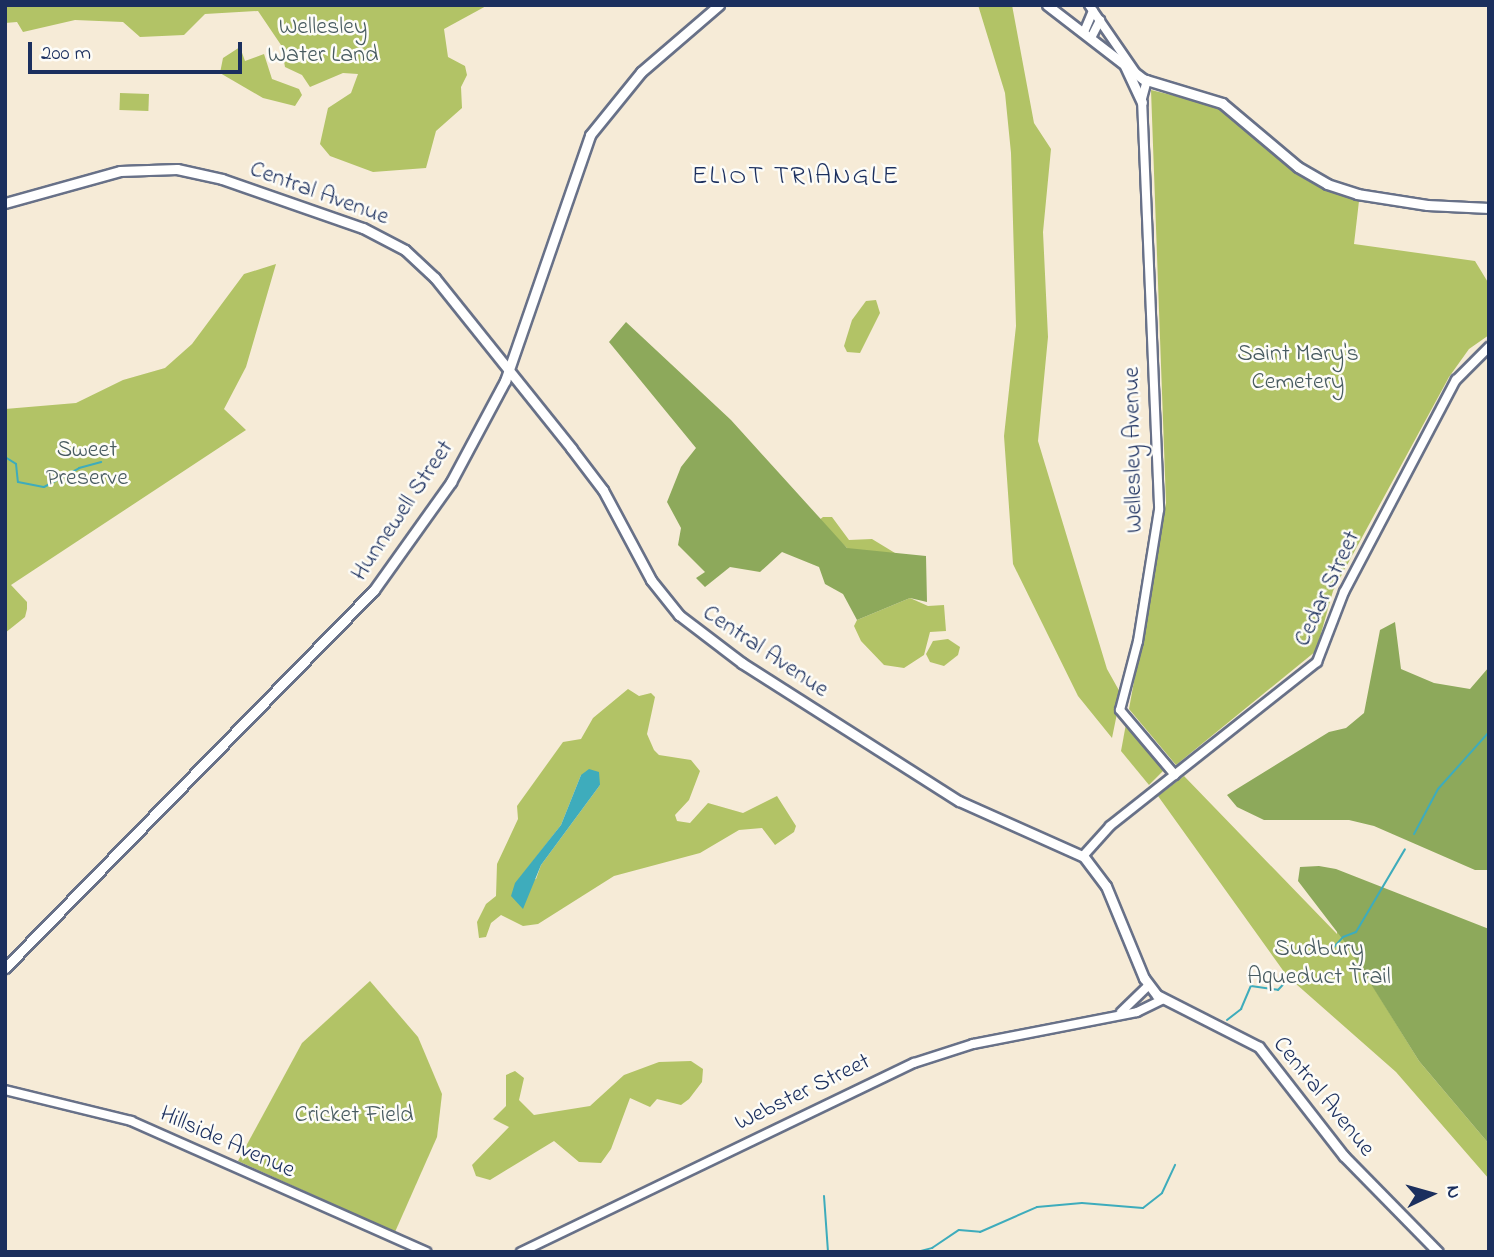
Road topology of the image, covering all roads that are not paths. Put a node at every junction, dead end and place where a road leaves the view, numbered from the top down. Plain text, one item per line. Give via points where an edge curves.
1 (719, 5) edge
2 (1047, 5) edge
3 (1091, 8) edge
4 (1100, 20) junction
5 (1087, 35) junction
6 (1125, 65) junction
7 (1136, 74) junction
8 (1147, 80) junction
9 (1142, 102) junction
10 (5, 203) edge
11 (1489, 208) edge
12 (1489, 347) edge
13 (510, 370) junction
14 (1175, 775) junction
15 (1083, 856) junction
16 (5, 968) edge
17 (1149, 985) junction
18 (1162, 1000) junction
19 (1118, 1014) junction
20 (5, 1090) edge
21 (426, 1252) edge
22 (521, 1252) edge
23 (1438, 1252) edge

1 - 13 main road, Hunnewell Street via 640,72 590,135
2 - 5 main road
3 - 4 street
3 - 5 street
4 - 5 street
4 - 7 street
5 - 6 main road
6 - 7 main road
6 - 9 main road
7 - 8 main road
8 - 9 street, Wellesley Avenue
8 - 11 main road via 1219,101 1302,170 1336,188 1427,205
9 - 14 street, Wellesley Avenue via 1158,517 1137,645 1120,710
10 - 13 main road, Central Avenue via 136,169 183,169 222,179 363,228 398,245 430,274
12 - 14 street, Cedar Street via 1456,380 1344,592 1318,660
13 - 15 main road, Central Avenue via 603,490 658,590 702,637 968,806
13 - 16 main road, Hunnewell Street via 451,482 368,597
14 - 15 street, Cedar Street via 1105,830
15 - 17 main road, Central Avenue via 1106,886
17 - 18 main road, Central Avenue
17 - 19 street
18 - 19 street, Webster Street
18 - 23 main road, Central Avenue via 1263,1051 1344,1156
19 - 22 street, Webster Street via 964,1046 914,1063
20 - 21 street, Hillside Avenue via 131,1121

